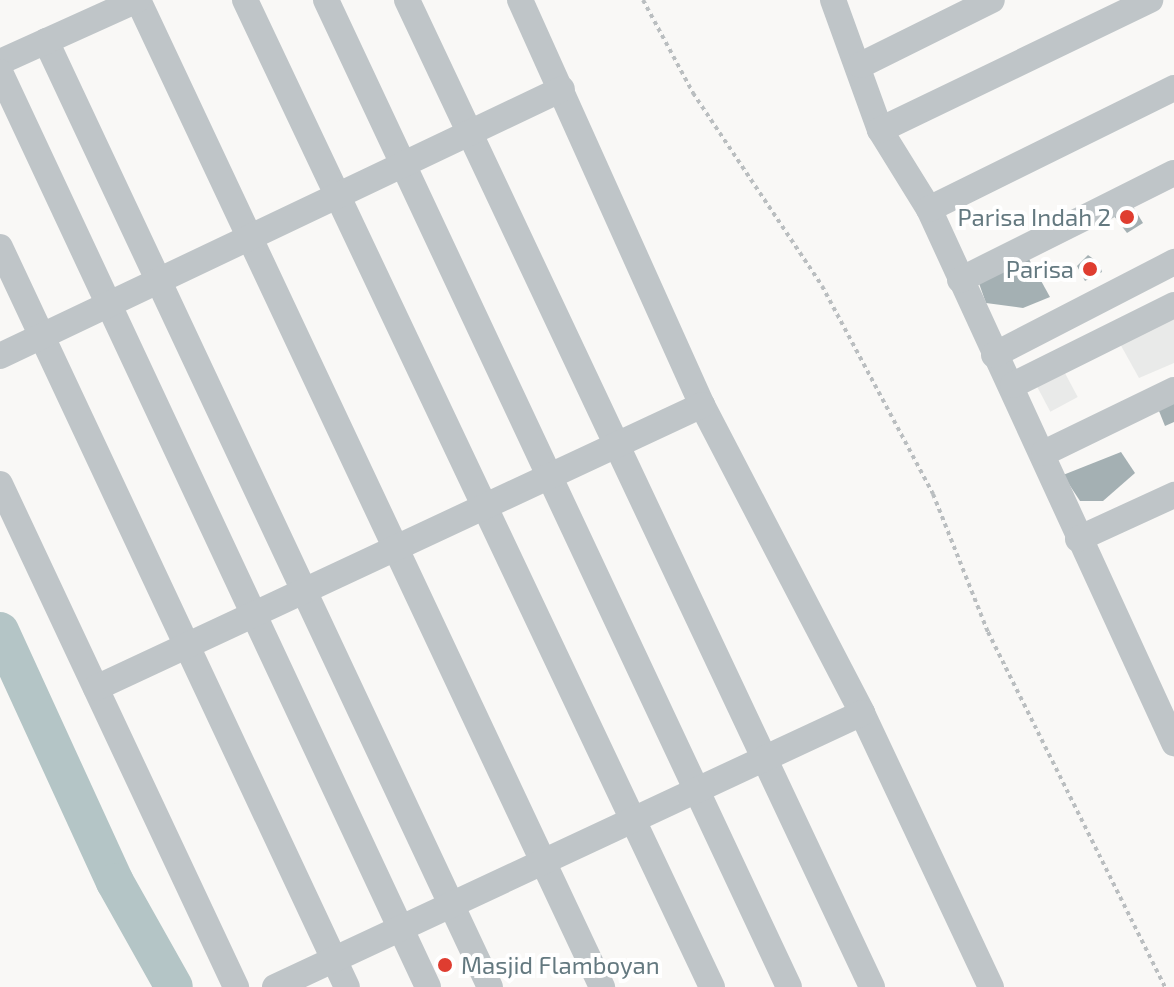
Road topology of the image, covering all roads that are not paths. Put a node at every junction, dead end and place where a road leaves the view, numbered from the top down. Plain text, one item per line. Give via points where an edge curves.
1 (137, 0) edge
2 (245, 0) edge
3 (326, 0) edge
4 (407, 0) edge
5 (520, 0) edge
6 (833, 0) edge
7 (992, 0) edge
8 (1150, 0) edge
9 (46, 41) junction
10 (0, 62) edge
11 (861, 65) junction
12 (0, 72) edge
13 (1174, 88) edge
14 (562, 89) junction
15 (880, 130) junction
16 (470, 134) junction
17 (404, 166) junction
18 (1174, 173) edge
19 (339, 198) junction
20 (929, 209) junction
21 (250, 238) junction
22 (0, 247) edge
23 (1174, 262) edge
24 (159, 280) junction
25 (960, 280) junction
26 (109, 304) junction
27 (1174, 305) edge
28 (41, 336) junction
29 (994, 355) junction
30 (0, 356) edge
31 (1013, 385) junction
32 (1174, 390) edge
33 (702, 405) junction
34 (616, 443) junction
35 (1044, 453) junction
36 (550, 476) junction
37 (0, 484) edge
38 (1174, 495) edge
39 (485, 507) junction
40 (1078, 539) junction
41 (396, 547) junction
42 (304, 590) junction
43 (253, 614) junction
44 (187, 645) junction
45 (96, 688) junction
46 (1166, 703) edge
47 (862, 713) junction
48 (1174, 743) edge
49 (763, 758) junction
50 (696, 790) junction
51 (633, 821) junction
52 (542, 861) junction
53 (451, 904) junction
54 (400, 928) junction
55 (334, 959) junction
56 (236, 987) edge
57 (275, 987) edge
58 (347, 987) edge
59 (428, 987) edge
60 (490, 987) edge
61 (602, 987) edge
62 (712, 987) edge
63 (789, 987) edge
64 (872, 987) edge
65 (991, 987) edge

1 - 9 street
1 - 21 street
2 - 19 street
3 - 17 street
4 - 16 street
5 - 14 street
6 - 11 street
7 - 11 street
8 - 15 street
9 - 10 street
9 - 24 street
11 - 15 street
12 - 26 street
13 - 20 street
14 - 16 street
14 - 33 street
15 - 20 street
16 - 17 street
16 - 34 street
17 - 19 street
17 - 36 street
18 - 25 street
19 - 21 street
19 - 39 street
20 - 25 street
21 - 24 street
21 - 41 street
22 - 28 street
23 - 29 street
24 - 26 street
24 - 42 street
25 - 29 street
26 - 28 street
26 - 43 street
27 - 31 street
28 - 30 street
28 - 44 street
29 - 31 street
31 - 35 street
32 - 35 street
33 - 34 street
33 - 47 street
34 - 36 street
34 - 49 street
35 - 40 street
36 - 39 street
36 - 50 street
37 - 45 street
38 - 40 street
39 - 41 street
39 - 51 street
40 - 46 street
41 - 42 street
41 - 52 street
42 - 43 street
42 - 53 street
43 - 44 street
43 - 54 street
44 - 45 street
44 - 55 street
45 - 56 street
46 - 48 street
47 - 49 street
47 - 65 street
49 - 50 street
49 - 64 street
50 - 51 street
50 - 63 street
51 - 52 street
51 - 62 street
52 - 53 street
52 - 61 street
53 - 54 street
53 - 60 street
54 - 55 street
54 - 59 street
55 - 57 street
55 - 58 street

